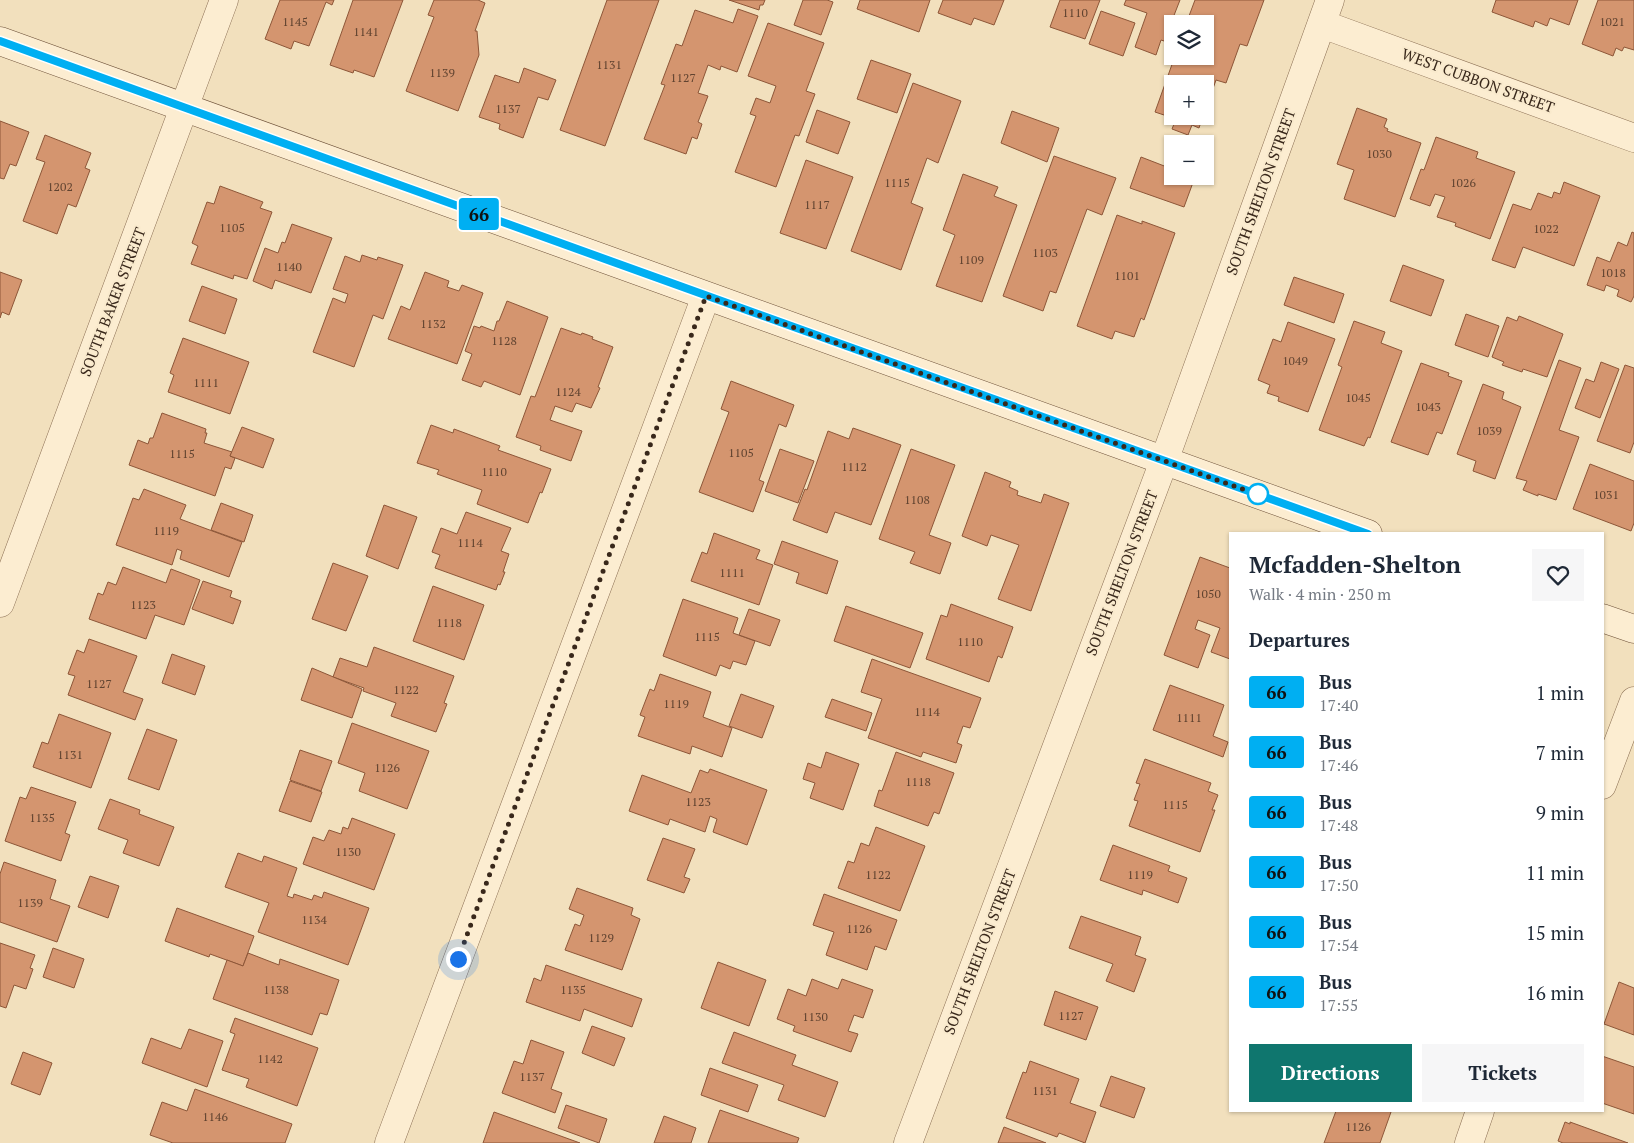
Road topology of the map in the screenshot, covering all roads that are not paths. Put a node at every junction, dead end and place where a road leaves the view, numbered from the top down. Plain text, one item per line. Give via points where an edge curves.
1 (224, 0) edge
2 (1326, 12) edge
3 (0, 41) edge
4 (185, 108) junction
5 (1634, 138) edge
6 (706, 296) junction
7 (1164, 461) junction
8 (1362, 532) edge
9 (0, 603) edge
10 (1604, 619) edge
11 (1634, 629) edge
12 (1634, 701) edge
13 (1604, 780) edge
14 (1480, 1112) edge
15 (389, 1143) edge
16 (908, 1143) edge
17 (1469, 1143) edge

1 - 4 street, SOUTH BAKER STREET
2 - 5 street, WEST CUBBON STREET
2 - 7 street, SOUTH SHELTON STREET
3 - 4 street
4 - 6 street
4 - 9 street, SOUTH BAKER STREET
6 - 7 street
6 - 15 street
7 - 8 street
7 - 16 street, SOUTH SHELTON STREET
10 - 11 street
12 - 13 street
14 - 17 street

